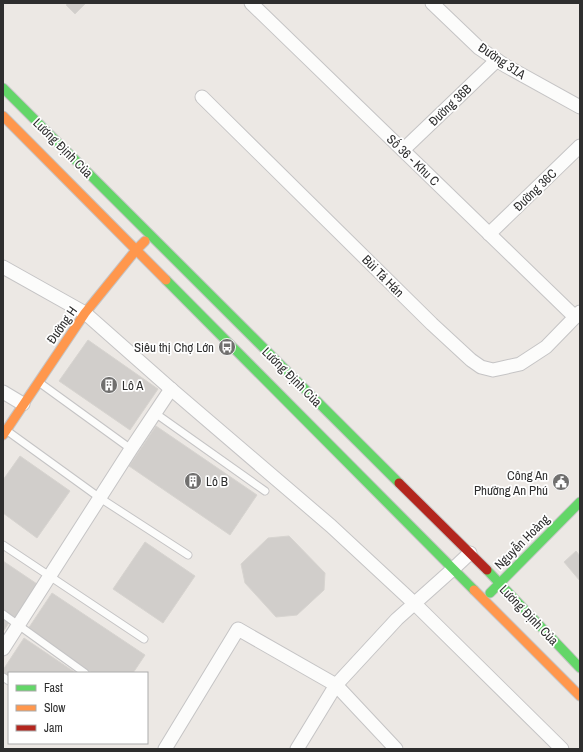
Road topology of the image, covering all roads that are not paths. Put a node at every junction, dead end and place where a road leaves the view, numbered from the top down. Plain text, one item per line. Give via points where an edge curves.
1 (251, 3) edge
2 (432, 3) edge
3 (497, 60) junction
4 (3, 88) edge
5 (202, 97) dead end
6 (580, 107) edge
7 (3, 116) edge
8 (580, 146) edge
9 (402, 150) junction
10 (490, 234) junction
11 (150, 235) junction
12 (136, 250) junction
13 (3, 267) edge
14 (86, 313) junction
15 (578, 315) edge
16 (38, 382) junction
17 (171, 389) junction
18 (3, 392) edge
19 (23, 404) junction
20 (155, 413) junction
21 (5, 432) edge
22 (131, 449) junction
23 (265, 491) dead end
24 (100, 498) junction
25 (580, 502) edge
26 (3, 544) edge
27 (470, 553) junction
28 (188, 556) dead end
29 (453, 569) junction
30 (49, 575) junction
31 (499, 584) junction
32 (483, 600) junction
33 (415, 604) junction
34 (3, 614) edge
35 (18, 624) junction
36 (144, 639) dead end
37 (3, 649) edge
38 (580, 668) edge
39 (83, 672) edge
40 (336, 685) junction
41 (580, 696) edge
42 (165, 749) edge
43 (297, 749) edge
44 (396, 749) edge
45 (562, 749) edge

1 - 9 street, Số 36 - Khu C
2 - 3 street, Đường 31A via 479,48
3 - 6 street, Đường 31A
3 - 9 street, Đường 36B
4 - 11 main road, Lương Định Của
5 - 15 street, Bùi Tá Hán via 437,329 481,368 493,370 520,364 546,347
7 - 12 main road, Lương Định Của
8 - 10 street, Đường 36C
9 - 10 street, Số 36 - Khu C
10 - 15 street, Số 36 - Khu C
11 - 12 main road, Đường H
11 - 27 main road, Lương Định Của
12 - 14 main road, Đường H
12 - 29 main road, Lương Định Của
13 - 14 street
14 - 16 main road, Đường H
14 - 17 street
16 - 19 main road, Đường H
16 - 22 lane
17 - 20 street
17 - 33 street via 331,526
18 - 19 street
19 - 21 main road, Đường H
20 - 22 street
20 - 23 lane
21 - 24 lane
22 - 24 street
24 - 28 lane
24 - 30 street
25 - 31 main road, Nguyễn Hoàng
26 - 30 lane
27 - 29 street
27 - 31 main road, Lương Định Của
29 - 32 main road, Lương Định Của
29 - 33 street
30 - 35 street
30 - 36 lane
31 - 32 main road, Nguyễn Hoàng
31 - 38 main road, Lương Định Của
32 - 41 main road, Lương Định Của
33 - 40 street via 396,619
33 - 45 street
34 - 35 lane
35 - 37 street
35 - 39 lane
40 - 42 street via 238,629
40 - 43 street
40 - 44 street

